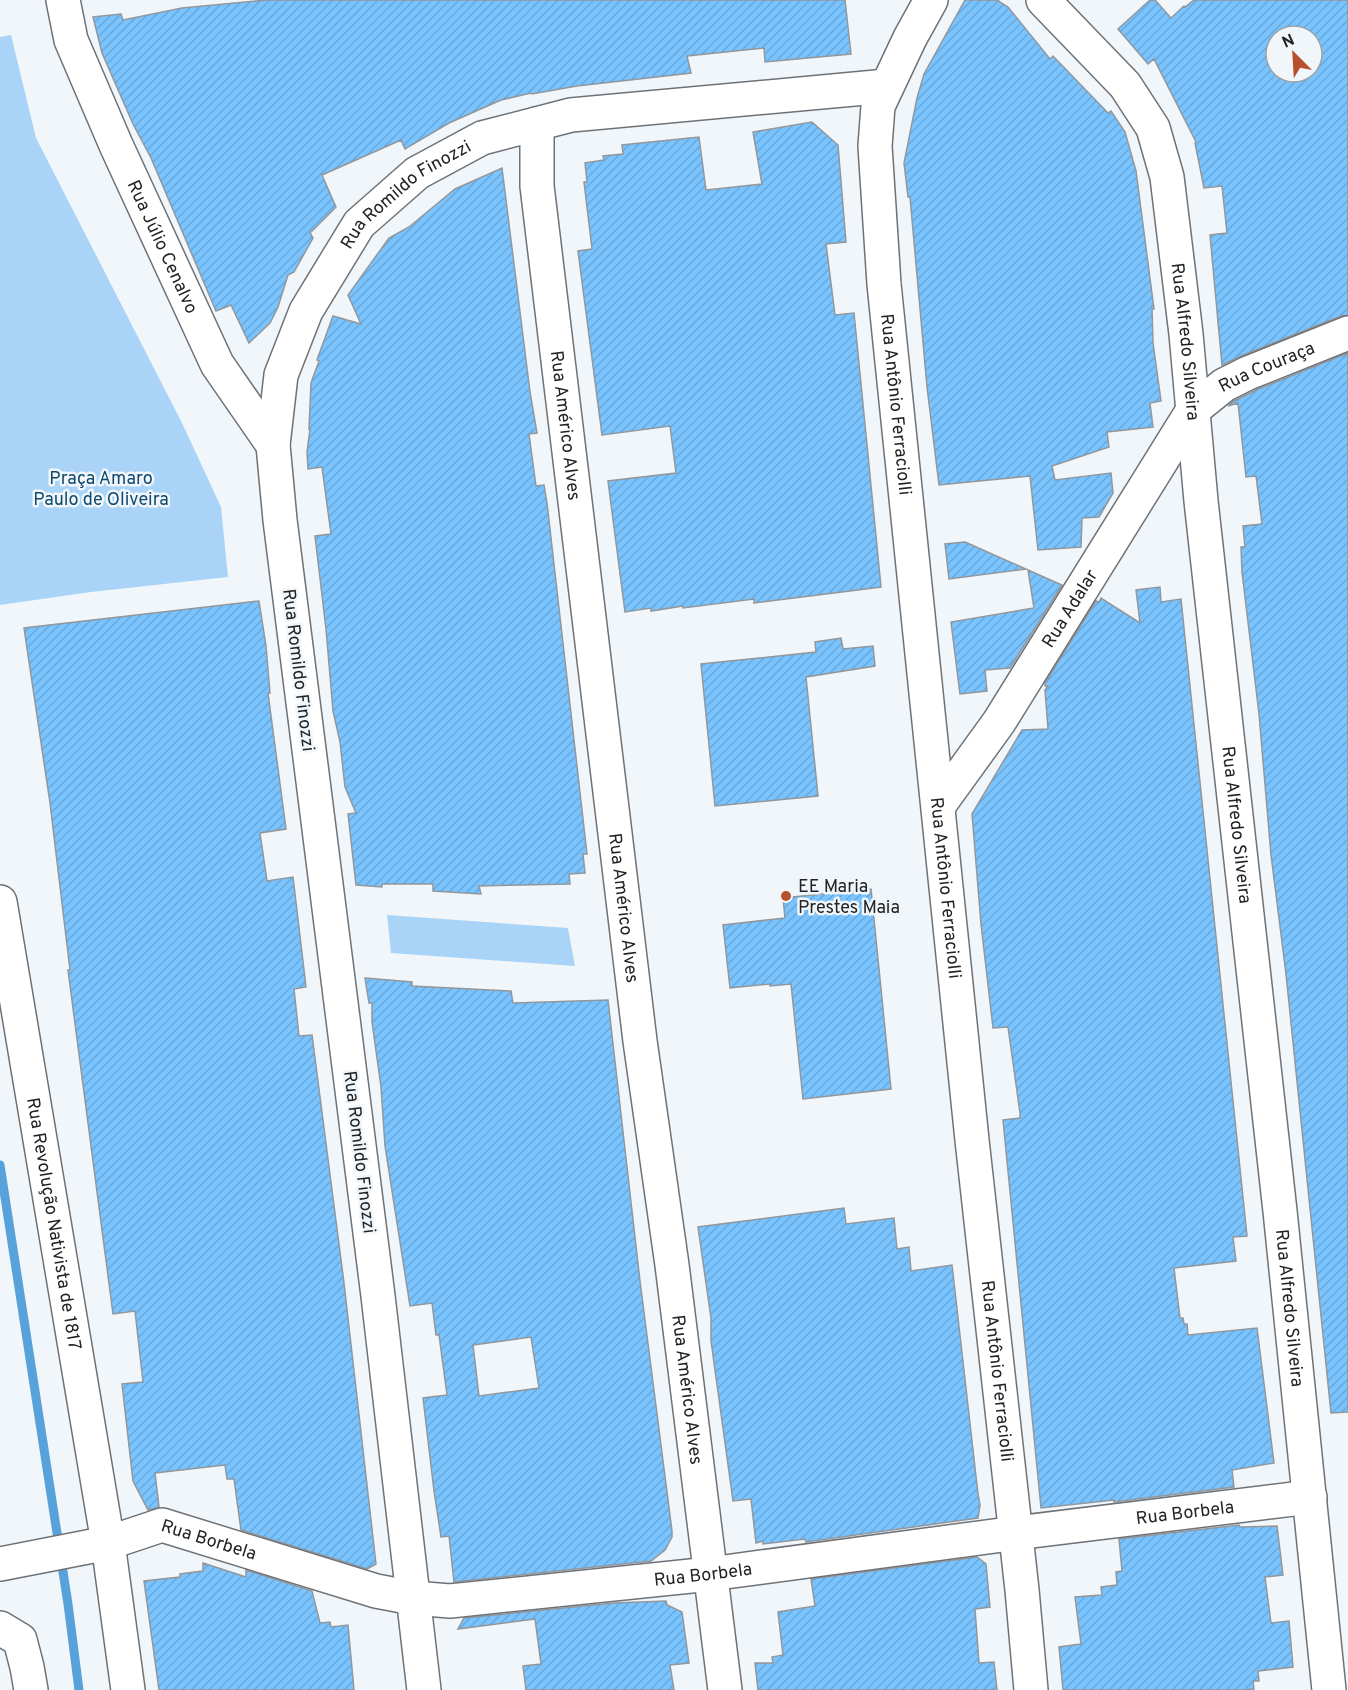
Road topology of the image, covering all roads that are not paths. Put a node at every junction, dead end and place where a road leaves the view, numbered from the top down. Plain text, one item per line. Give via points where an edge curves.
1 (63, 0) edge
2 (931, 0) edge
3 (1043, 0) edge
4 (887, 87) junction
5 (537, 124) junction
6 (1348, 333) edge
7 (1193, 410) junction
8 (273, 445) junction
9 (939, 805) junction
10 (0, 902) edge
11 (1310, 1497) junction
12 (1016, 1533) junction
13 (108, 1543) junction
14 (0, 1564) edge
15 (710, 1574) junction
16 (413, 1598) junction
17 (0, 1628) edge
18 (31, 1690) edge
19 (128, 1690) edge
20 (424, 1690) edge
21 (725, 1690) edge
22 (1031, 1690) edge
23 (1329, 1690) edge

1 - 8 street, Rua Júlio Cenalvo via 71,40 217,364
2 - 4 street, Rua Antônio Ferraciolli
3 - 7 street, Rua Alfredo Silveira via 1125,85 1153,128 1167,177
4 - 5 street, Rua Romildo Finozzi via 571,115
4 - 9 street, Rua Antônio Ferraciolli via 878,106 875,146 884,284
5 - 8 street, Rua Romildo Finozzi via 482,138 417,173 359,224 306,311 281,375
5 - 15 street, Rua Américo Alves via 537,186 640,1041
6 - 7 street, Rua Couraça via 1248,373 1224,385
7 - 9 street, Rua Adalar via 999,722
7 - 11 street, Rua Alfredo Silveira
8 - 16 street, Rua Romildo Finozzi
9 - 12 street, Rua Antônio Ferraciolli
10 - 13 street, Rua Revolução Nativista de 1817
11 - 12 street, Rua Borbela
11 - 23 street, Rua Alfredo Silveira
12 - 15 street, Rua Borbela
12 - 22 street, Rua Antônio Ferraciolli
13 - 14 street, Rua Borbela
13 - 16 street, Rua Borbela via 162,1525 376,1591
13 - 19 street, Rua Revolução Nativista de 1817
15 - 16 street, Rua Borbela via 450,1601
15 - 21 street, Rua Américo Alves
16 - 20 street, Rua Romildo Finozzi
17 - 18 street via 20,1640

